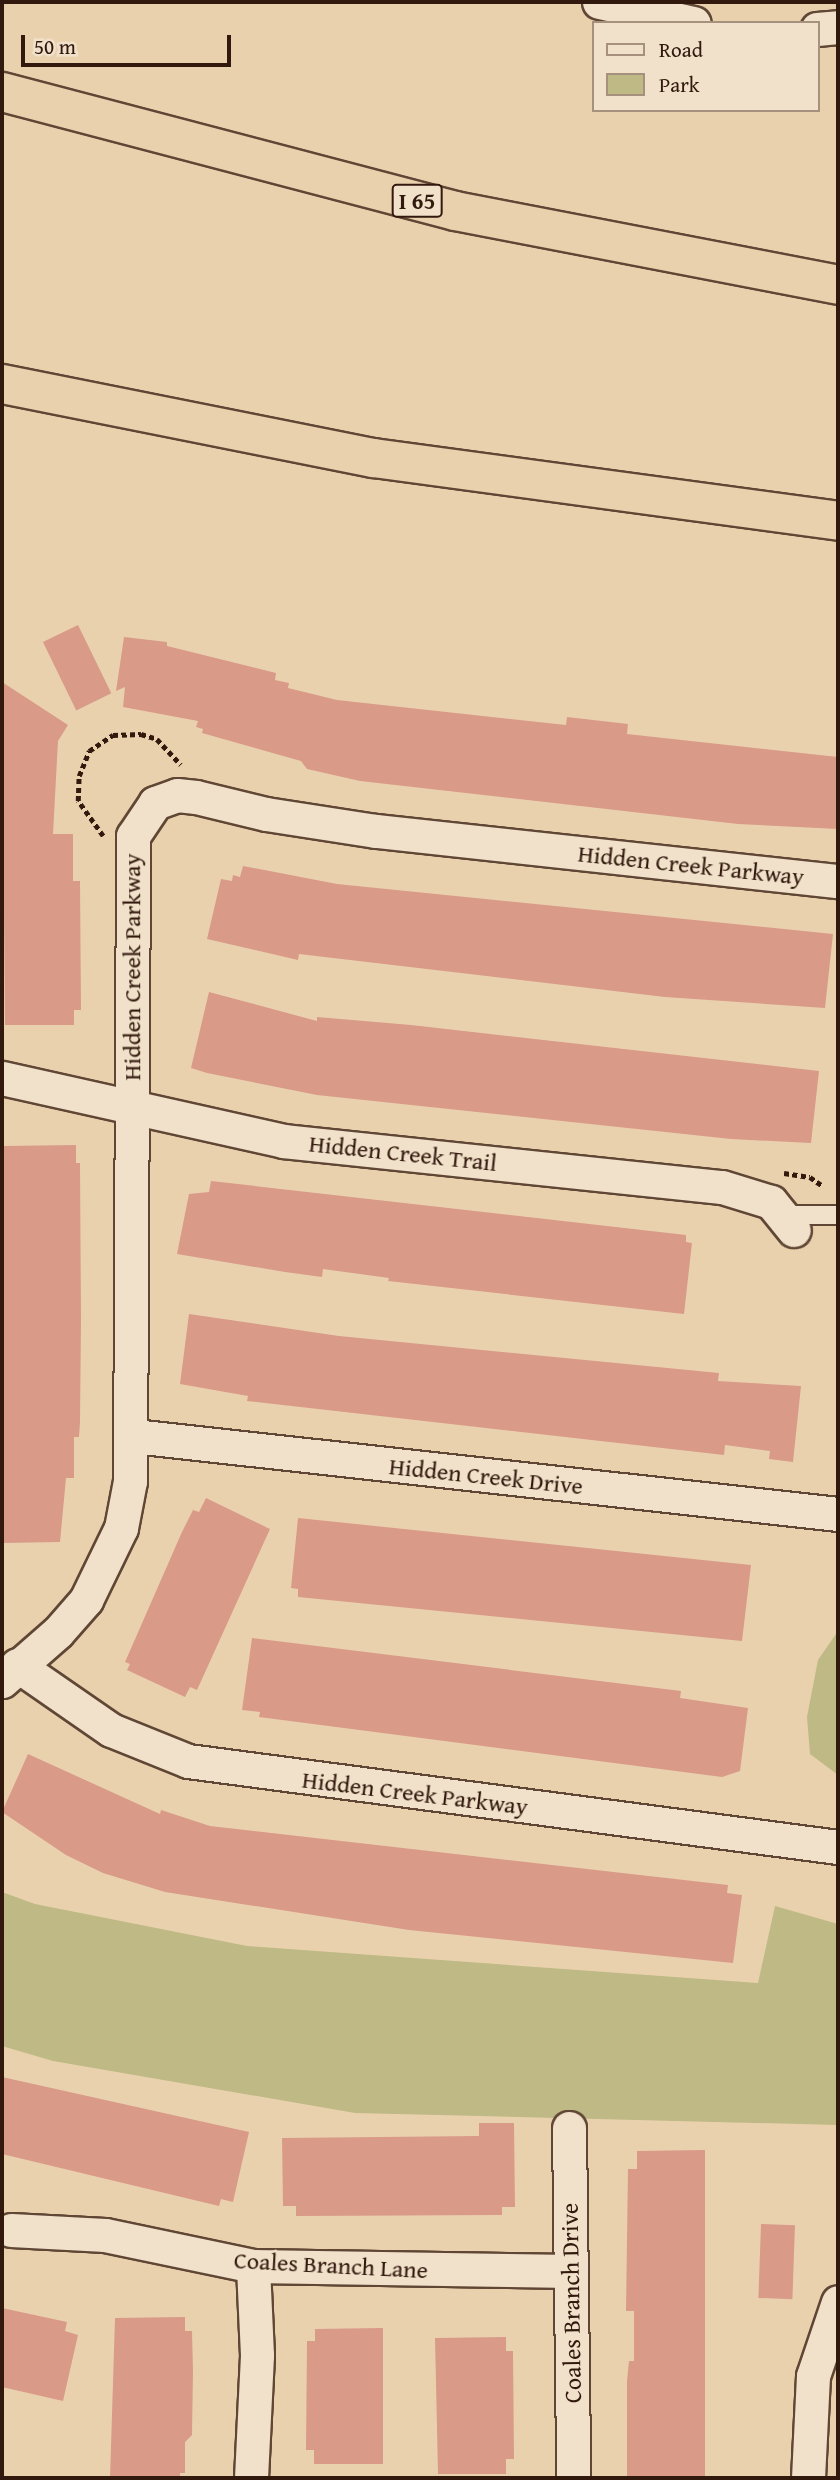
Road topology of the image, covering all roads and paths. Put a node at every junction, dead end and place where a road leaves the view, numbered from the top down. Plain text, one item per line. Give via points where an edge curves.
1 (599, 2) edge
2 (685, 21) edge
3 (838, 27) edge
4 (819, 29) edge
5 (2, 92) edge
6 (838, 285) edge
7 (2, 384) edge
8 (838, 521) edge
9 (187, 772) dead end
10 (106, 841) dead end
11 (838, 881) edge
12 (2, 1078) edge
13 (131, 1110) junction
14 (772, 1172) dead end
15 (823, 1186) dead end
16 (838, 1215) edge
17 (789, 1222) joint
18 (134, 1436) junction
19 (838, 1514) edge
20 (10, 1673) edge
21 (838, 1847) edge
22 (569, 2128) dead end
23 (11, 2230) dead end
24 (253, 2266) junction
25 (570, 2271) junction
26 (838, 2302) edge
27 (824, 2423) edge
28 (251, 2478) edge
29 (573, 2478) edge
30 (808, 2478) edge

1 - 2 street
3 - 4 street
5 - 6 highway, I 65 via 455,211
7 - 8 highway via 374,458
9 - 10 path via 168,747 141,734 113,736 89,751 79,776 78,802
11 - 13 street, Hidden Creek Parkway via 376,831 266,814 196,797 166,797 144,815 133,836
12 - 13 street, Hidden Creek Trail
13 - 17 street, Hidden Creek Trail via 283,1140 722,1187 754,1194
13 - 18 street, Hidden Creek Parkway
14 - 15 path via 810,1177
16 - 17 lane
18 - 19 street, Hidden Creek Drive
18 - 20 street, Hidden Creek Parkway via 121,1528 106,1563 72,1616
20 - 21 street, Hidden Creek Parkway via 111,1730 188,1761
22 - 25 street, Coales Branch Drive
23 - 24 street, Coales Branch Lane via 105,2235
24 - 25 street, Coales Branch Lane
24 - 28 street via 257,2355
25 - 29 street, Coales Branch Drive
26 - 27 street via 813,2376
27 - 30 street

